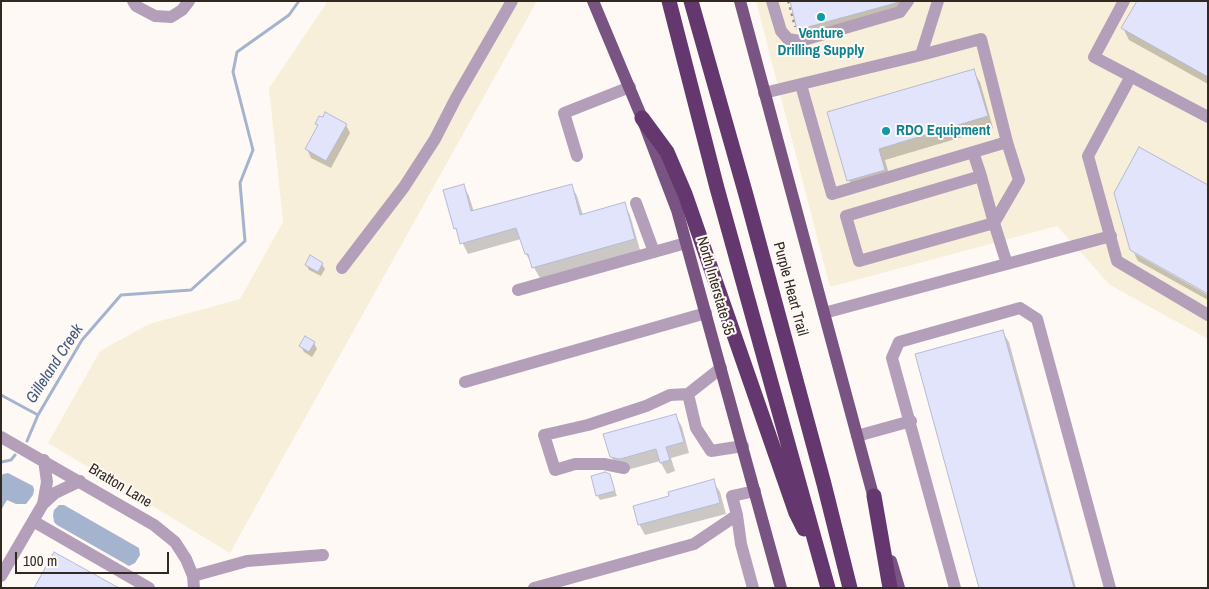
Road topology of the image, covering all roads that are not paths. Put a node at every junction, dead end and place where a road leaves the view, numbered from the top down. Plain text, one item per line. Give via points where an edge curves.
1 (133, 1) edge
2 (189, 1) edge
3 (512, 1) edge
4 (593, 1) edge
5 (669, 1) edge
6 (691, 1) edge
7 (740, 1) edge
8 (772, 1) edge
9 (908, 1) edge
10 (938, 1) edge
11 (1124, 1) edge
12 (921, 55) junction
13 (1131, 76) junction
14 (801, 85) junction
15 (630, 87) junction
16 (764, 93) junction
17 (1208, 117) edge
18 (642, 118) junction
19 (1008, 142) junction
20 (973, 152) junction
21 (577, 156) dead end
22 (981, 176) junction
23 (636, 203) dead end
24 (994, 223) junction
25 (1111, 236) junction
26 (686, 243) junction
27 (654, 252) junction
28 (1007, 264) junction
29 (342, 268) dead end
30 (518, 290) dead end
31 (706, 313) junction
32 (824, 313) junction
33 (1208, 315) edge
34 (721, 368) junction
35 (465, 382) dead end
36 (688, 394) junction
37 (911, 421) junction
38 (857, 436) junction
39 (1, 437) edge
40 (742, 446) junction
41 (44, 460) junction
42 (624, 468) dead end
43 (80, 481) junction
44 (755, 491) junction
45 (874, 496) junction
46 (43, 504) junction
47 (737, 515) junction
48 (33, 521) junction
49 (323, 554) dead end
50 (822, 566) junction
51 (1, 576) edge
52 (194, 582) edge
53 (148, 588) edge
54 (534, 588) edge
55 (752, 588) edge
56 (781, 588) edge
57 (828, 588) edge
58 (850, 588) edge
59 (890, 588) edge
60 (898, 588) edge
61 (955, 588) edge
62 (1110, 588) edge

1 - 2 street via 155,16 171,17
3 - 29 street via 435,139 404,187
4 - 15 main road, North Interstate 35
5 - 50 highway
6 - 58 highway, Purple Heart Trail via 788,349
7 - 16 main road
8 - 9 street via 780,31 788,39 800,41 900,12
10 - 12 street
11 - 13 street via 1094,57
12 - 14 street
12 - 19 street via 981,39
13 - 17 street
13 - 25 street via 1088,156
14 - 16 street
14 - 20 street via 832,194
15 - 18 main road, North Interstate 35
15 - 21 street via 564,113
16 - 32 main road
18 - 26 main road, North Interstate 35
18 - 50 highway via 667,152 685,194 796,513
19 - 20 street
19 - 24 street via 1019,180
20 - 22 street
22 - 24 street
22 - 24 street via 846,216 859,261
23 - 27 street
24 - 28 street
25 - 28 street
25 - 33 street via 1118,261
26 - 27 street
26 - 31 main road, North Interstate 35
27 - 30 street
28 - 32 street
31 - 34 main road, North Interstate 35
31 - 35 street
32 - 38 main road
34 - 36 street
34 - 40 main road, North Interstate 35
36 - 40 street via 696,428 711,451
36 - 42 street via 670,395 596,422 544,435 555,470 575,464
37 - 38 street
37 - 61 street
37 - 62 street via 892,358 899,342 1020,308 1037,319
38 - 45 main road
39 - 41 street, Bratton Lane
40 - 44 main road, North Interstate 35
41 - 43 street, Bratton Lane
41 - 46 street via 47,482
43 - 46 street
43 - 52 street, Bratton Lane via 137,514 175,542 186,559
44 - 47 street via 732,496
44 - 56 main road, North Interstate 35
45 - 59 highway
45 - 60 main road
46 - 48 street
47 - 54 street via 694,544
47 - 55 street
48 - 51 street
48 - 53 street
49 - 52 street via 246,561
50 - 57 highway

